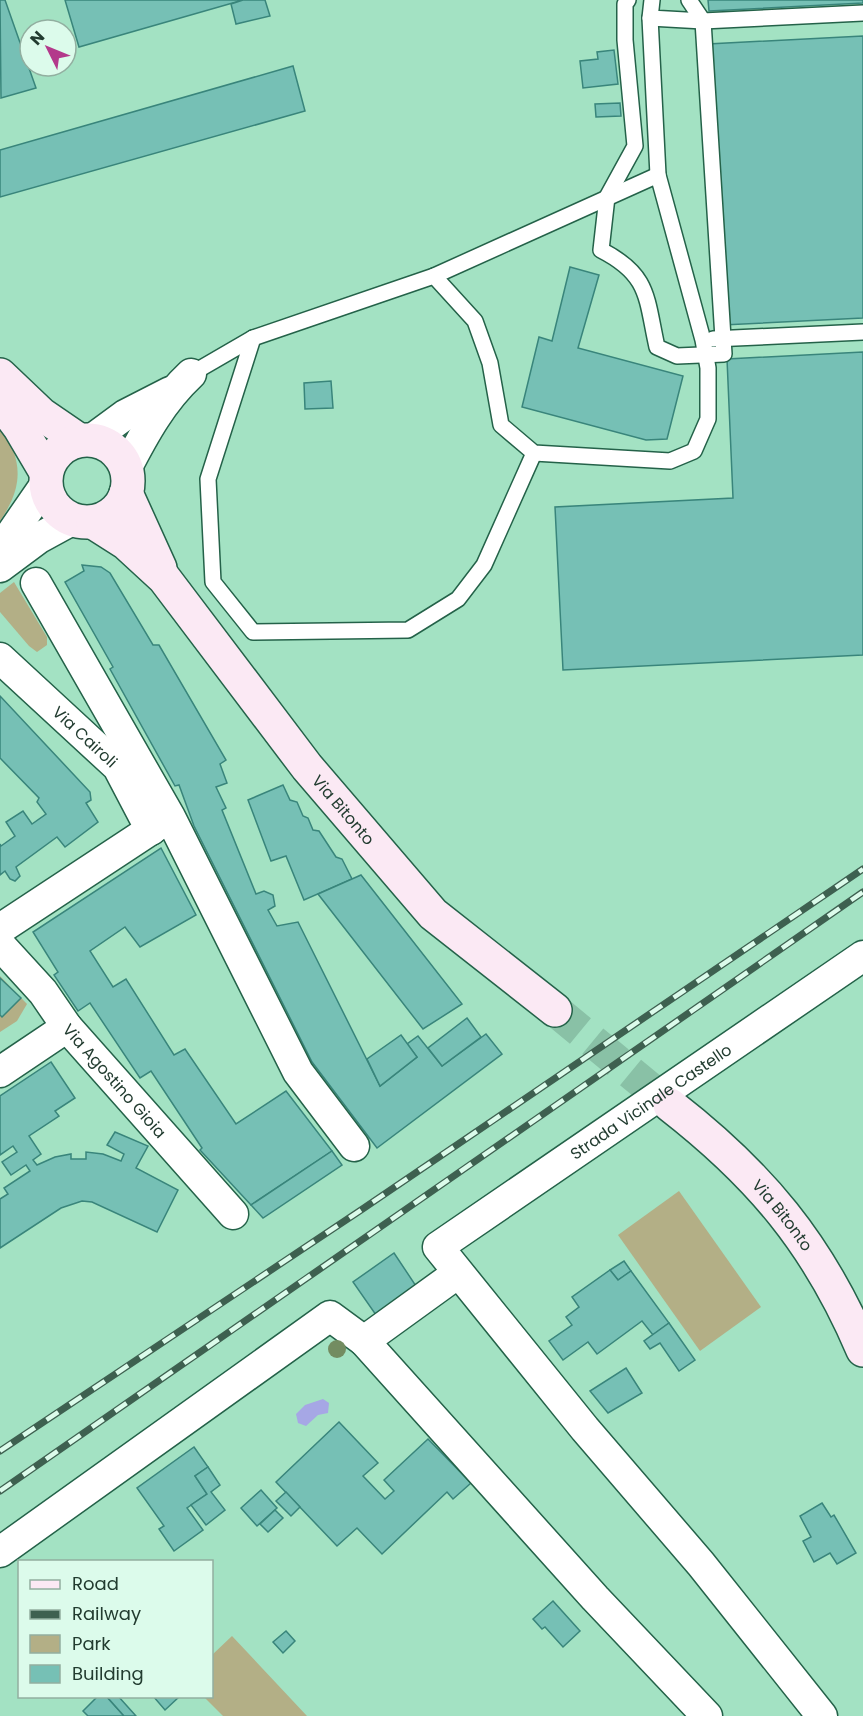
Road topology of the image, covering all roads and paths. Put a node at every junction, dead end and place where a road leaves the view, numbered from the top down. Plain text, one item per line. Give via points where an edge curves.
1 (628, 0) edge
2 (652, 0) edge
3 (689, 0) edge
4 (863, 13) edge
5 (650, 18) junction
6 (703, 21) junction
7 (658, 175) junction
8 (607, 197) junction
9 (434, 276) junction
10 (863, 332) edge
11 (253, 338) junction
12 (723, 338) junction
13 (705, 347) junction
14 (0, 375) edge
15 (182, 383) junction
16 (0, 401) edge
17 (85, 440) junction
18 (534, 453) junction
19 (45, 478) junction
20 (126, 481) junction
21 (83, 521) junction
22 (0, 550) edge
23 (0, 567) edge
24 (164, 578) junction
25 (36, 583) dead end
26 (0, 658) edge
27 (161, 823) junction
28 (0, 929) edge
29 (0, 945) edge
30 (863, 956) edge
31 (555, 1010) tunnel mouth
32 (67, 1027) junction
33 (0, 1072) edge
34 (670, 1105) tunnel mouth
35 (354, 1146) dead end
36 (233, 1214) dead end
37 (458, 1273) junction
38 (364, 1341) junction
39 (863, 1350) edge
40 (0, 1552) edge
41 (706, 1716) edge
42 (822, 1716) edge

1 - 8 lane via 625,40 635,147
2 - 5 lane
3 - 6 lane
4 - 6 lane
5 - 6 lane
5 - 7 lane
6 - 12 lane
7 - 8 lane
7 - 13 lane
8 - 9 lane
8 - 13 lane via 601,250 619,260 644,285 657,347 677,356
9 - 11 lane
9 - 18 lane via 475,321 490,363 501,425
10 - 12 lane
11 - 15 lane
11 - 18 lane via 208,479 213,582 253,632 408,630 458,599 484,565
12 - 13 lane
13 - 18 lane via 708,419 694,451 670,461
14 - 17 main road via 41,414
15 - 17 street
15 - 20 street via 146,430
16 - 19 main road via 20,428
17 - 19 main road via 57,451
17 - 20 main road via 114,449
19 - 21 main road via 53,506
19 - 22 street
20 - 21 main road via 114,512
20 - 24 main road
21 - 23 street via 39,538
21 - 24 main road via 126,543
24 - 31 main road, Via Bitonto via 307,767 433,914
25 - 27 street
26 - 27 street, Via Cairoli via 118,767
27 - 28 street
27 - 35 street via 298,1072
29 - 32 street, Via Agostino Gioia via 43,992
30 - 37 street, Strada Vicinale Castello via 438,1247
32 - 33 street
32 - 36 street, Via Agostino Gioia
34 - 39 main road, Via Bitonto via 713,1138 788,1218 840,1299
37 - 38 street
37 - 42 street via 701,1564
38 - 40 street via 330,1316
38 - 41 street via 595,1599

